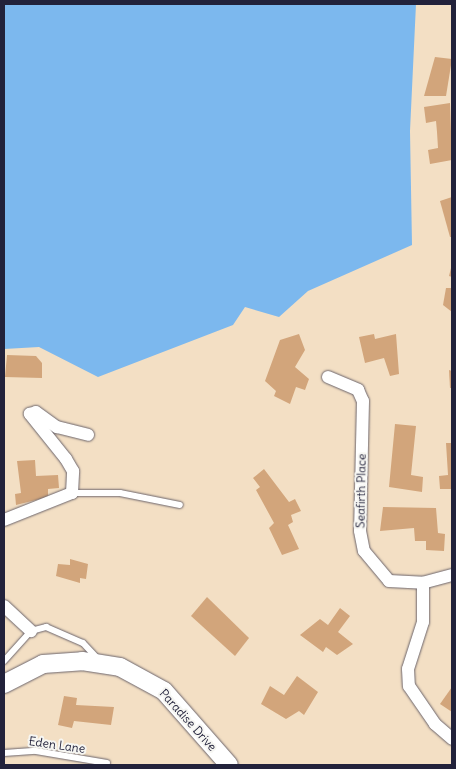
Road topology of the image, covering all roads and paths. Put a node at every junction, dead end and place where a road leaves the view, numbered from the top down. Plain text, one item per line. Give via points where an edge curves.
1 (328, 376) dead end
2 (88, 435) dead end
3 (72, 493) junction
4 (180, 505) dead end
5 (4, 520) edge
6 (452, 574) edge
7 (423, 583) junction
8 (4, 606) edge
9 (31, 631) junction
10 (4, 661) edge
11 (101, 663) junction
12 (4, 684) edge
13 (452, 739) edge
14 (4, 753) edge
15 (107, 763) dead end
16 (229, 765) edge

1 - 7 street, Seafirth Place via 358,390 363,401 360,531 364,551 389,581
2 - 3 street via 57,427 36,412 30,414 69,465
3 - 4 lane via 120,494
3 - 5 street
6 - 7 street
7 - 13 street via 423,622 408,669 409,686 435,724
8 - 9 street
9 - 10 lane
9 - 11 lane via 46,627 64,632
11 - 12 street, Paradise Drive via 43,664
11 - 16 street, Paradise Drive via 134,672 164,691
14 - 15 lane, Eden Lane via 36,751

